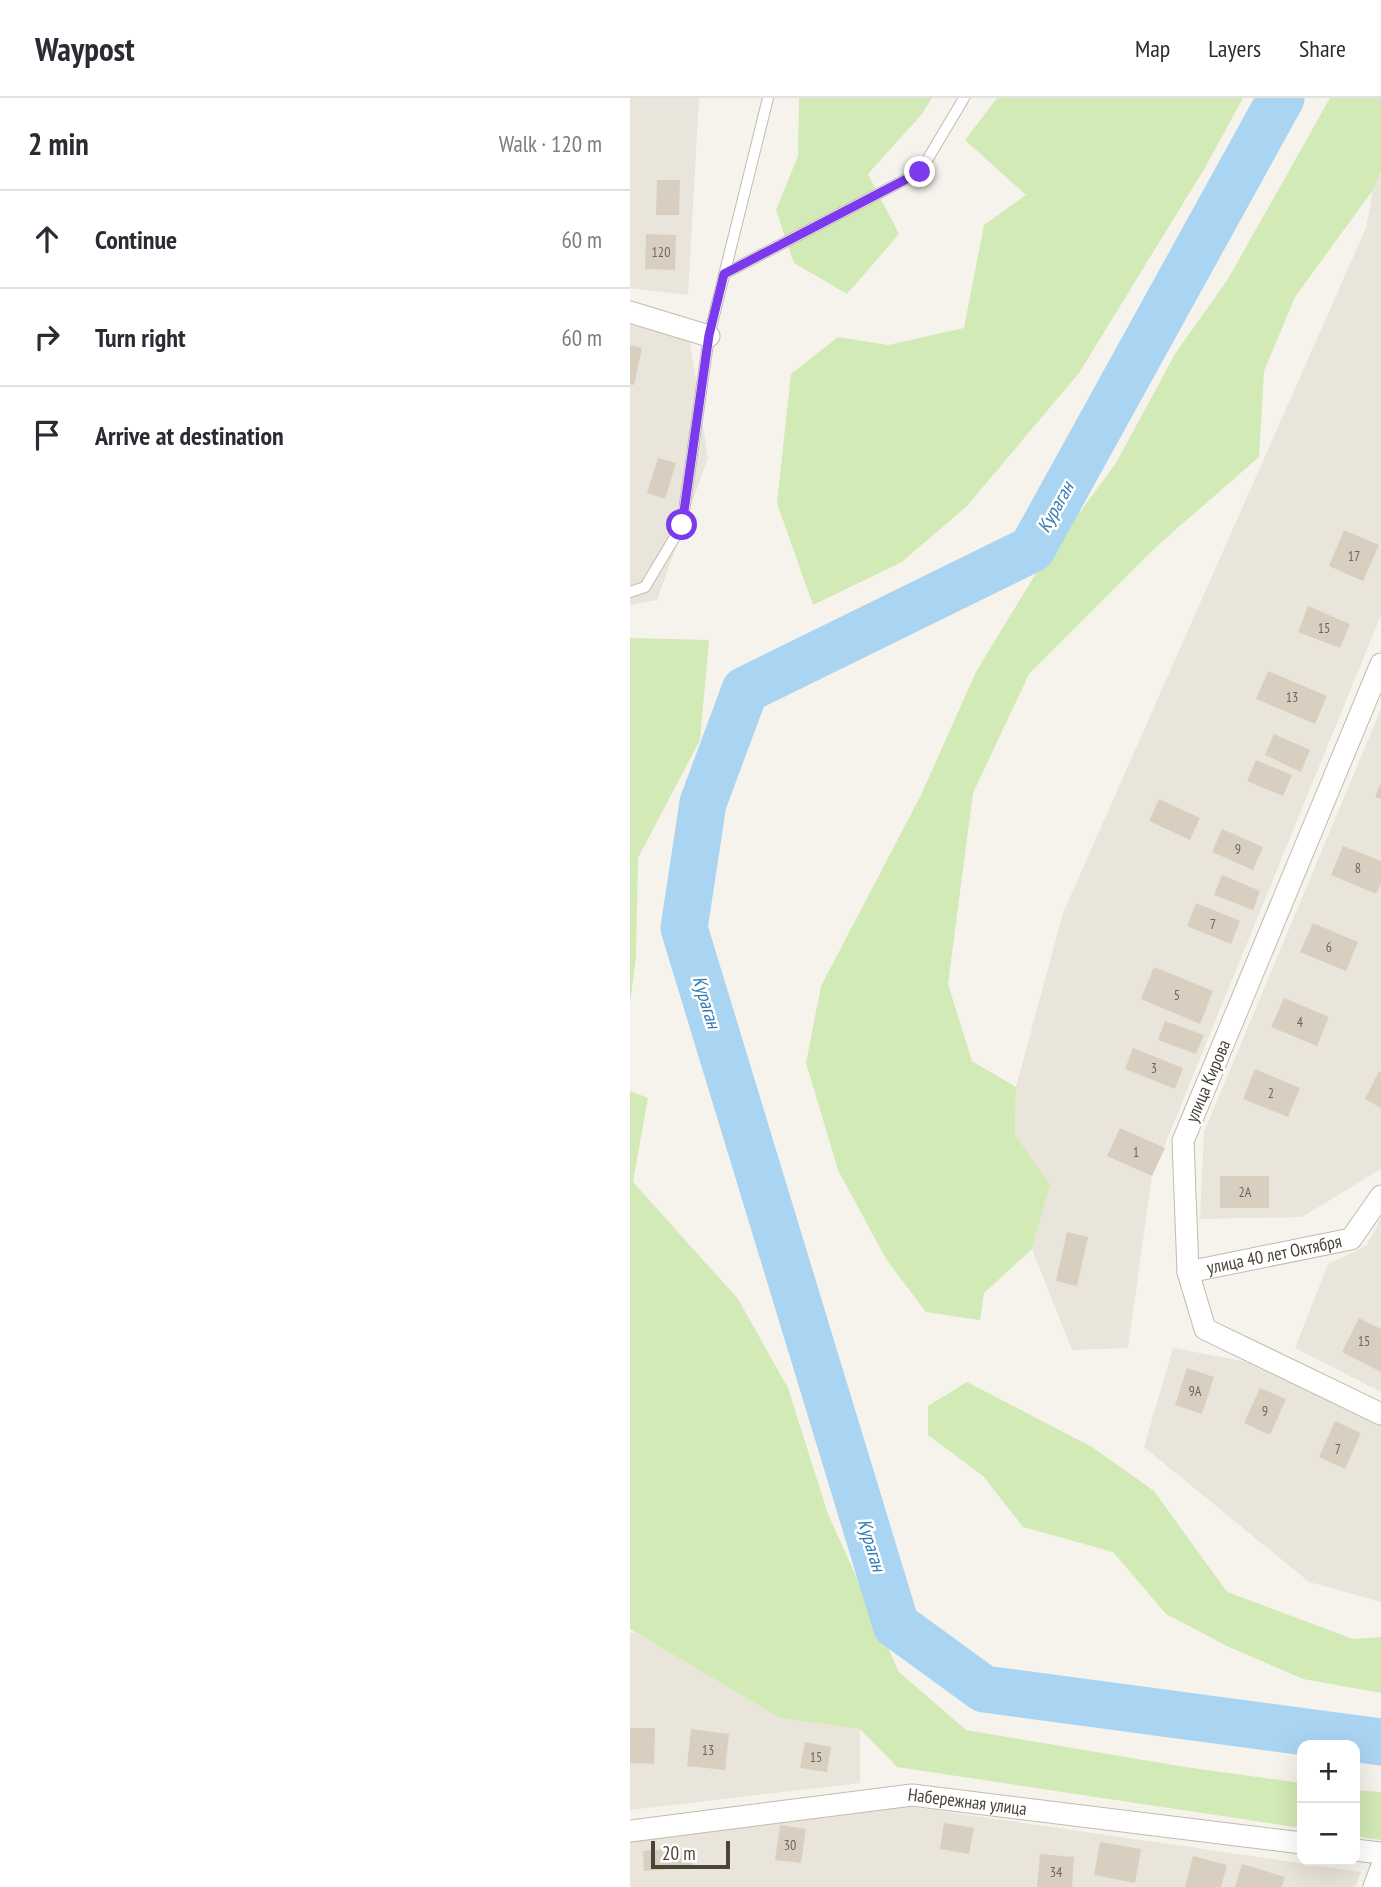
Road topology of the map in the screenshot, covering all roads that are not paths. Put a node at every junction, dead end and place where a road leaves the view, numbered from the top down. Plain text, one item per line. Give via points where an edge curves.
1 (768, 98) edge
2 (964, 98) edge
3 (724, 274) junction
4 (630, 312) edge
5 (709, 335) junction
6 (630, 592) edge
7 (1381, 664) edge
8 (1381, 1196) edge
9 (1188, 1272) junction
10 (1381, 1413) edge
11 (630, 1831) edge
12 (1297, 1842) edge
13 (1360, 1851) edge
14 (1381, 1853) edge
15 (1381, 1868) edge
16 (1374, 1887) edge

1 - 3 lane
2 - 3 lane via 920,172
3 - 5 lane
4 - 5 street
5 - 6 lane via 682,525 645,587
7 - 9 street, улица Кирова via 1183,1141
8 - 9 street, улица 40 лет Октября via 1350,1240
9 - 10 street, улица Кирова via 1205,1329
11 - 12 street, Набережная улица via 912,1796
13 - 14 street
15 - 16 street

